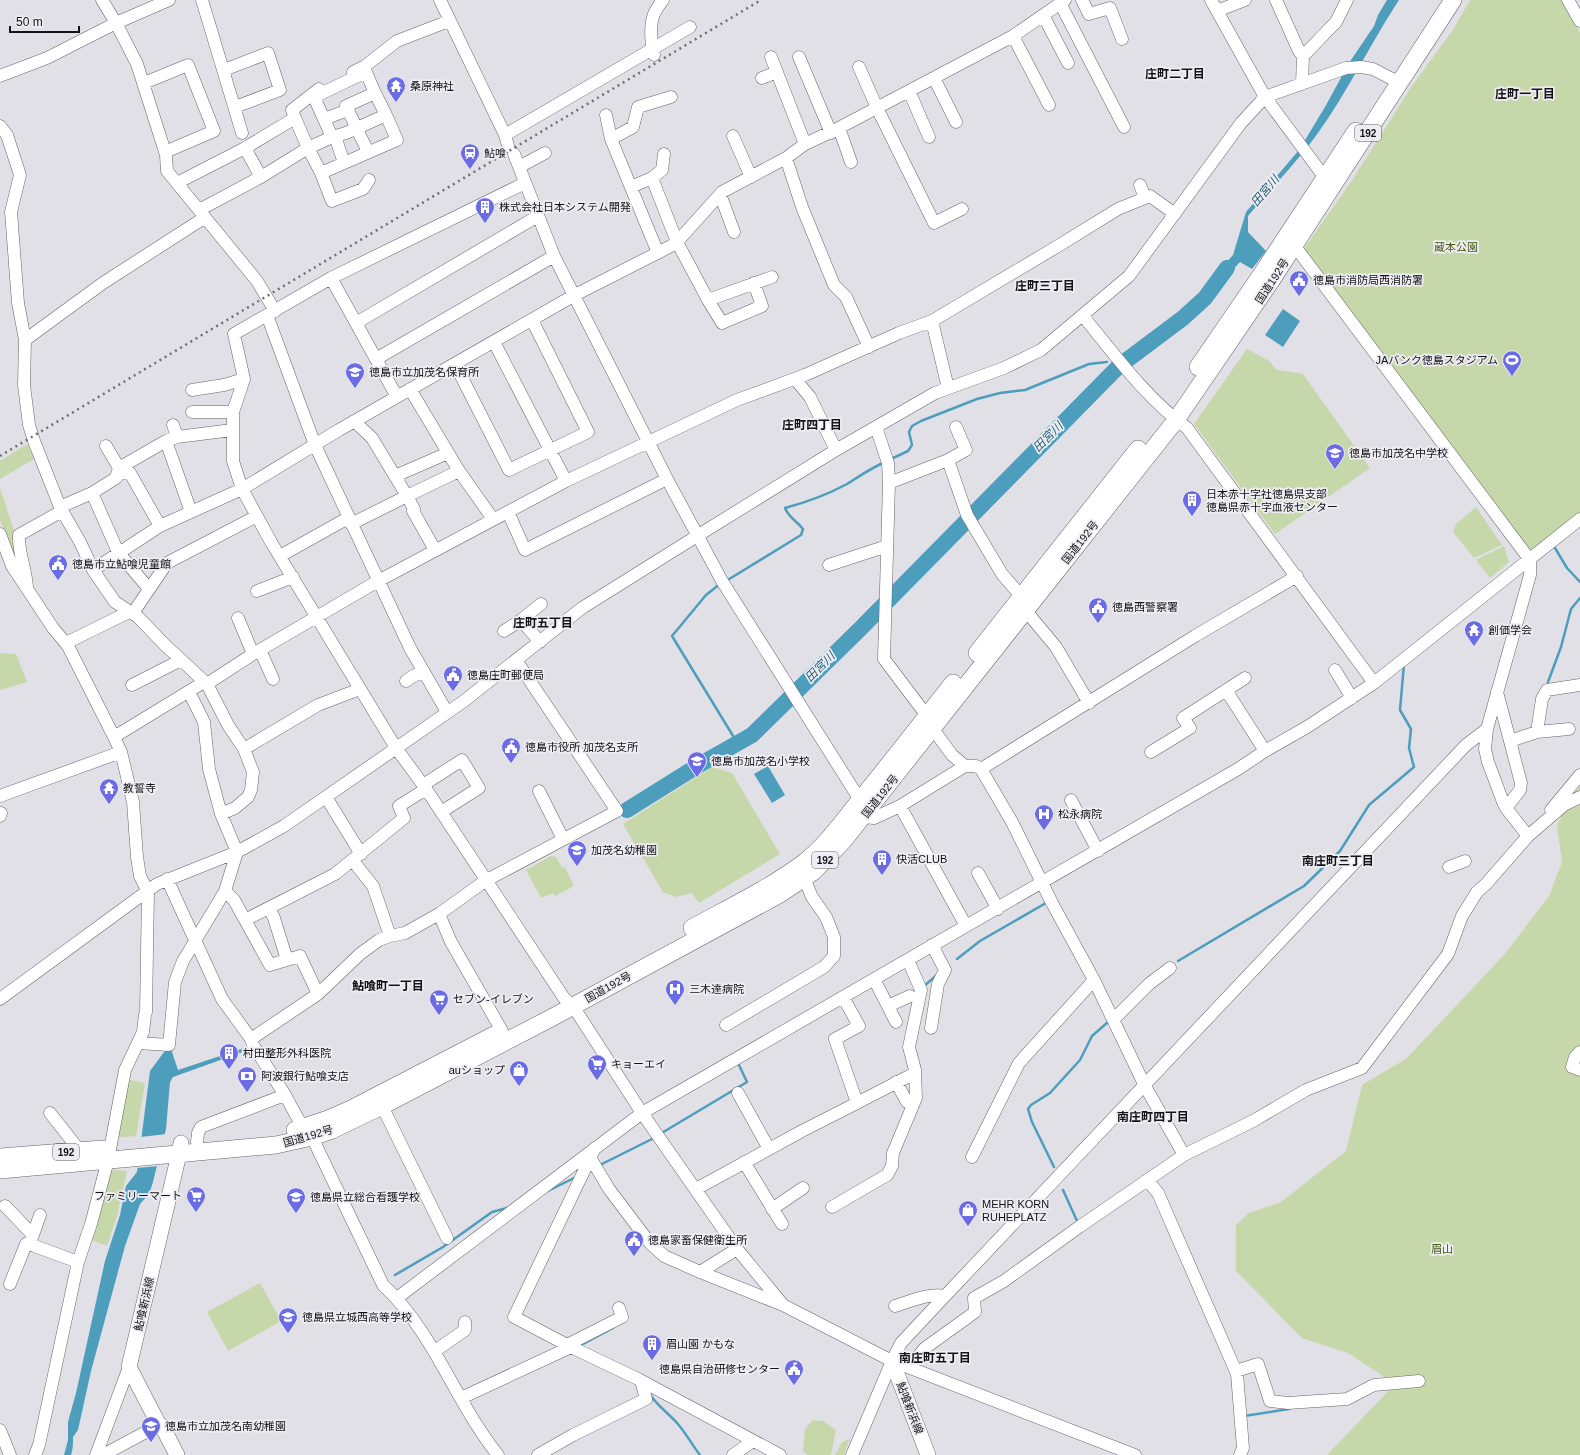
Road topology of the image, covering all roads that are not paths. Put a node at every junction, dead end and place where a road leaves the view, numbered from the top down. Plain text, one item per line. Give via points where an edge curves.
1 (102, 0) edge
2 (169, 0) edge
3 (202, 0) edge
4 (440, 0) edge
5 (663, 0) edge
6 (1082, 0) edge
7 (1245, 0) edge
8 (1276, 0) edge
9 (1346, 0) edge
10 (1440, 0) edge
11 (1453, 0) edge
12 (1568, 0) edge
13 (1057, 3) edge
14 (1214, 5) edge
15 (1043, 15) junction
16 (449, 21) junction
17 (1580, 21) edge
18 (116, 23) junction
19 (690, 27) dead end
20 (1013, 36) junction
21 (1122, 39) dead end
22 (653, 53) junction
23 (1303, 56) junction
24 (770, 57) dead end
25 (800, 57) dead end
26 (1068, 62) dead end
27 (859, 67) dead end
28 (224, 70) junction
29 (777, 72) junction
30 (0, 76) edge
31 (762, 78) dead end
32 (934, 78) junction
33 (1395, 80) junction
34 (144, 83) junction
35 (1302, 84) junction
36 (337, 87) junction
37 (909, 92) junction
38 (375, 93) junction
39 (1265, 96) junction
40 (671, 98) dead end
41 (1049, 105) dead end
42 (235, 107) junction
43 (347, 108) junction
44 (877, 108) junction
45 (386, 115) junction
46 (606, 115) dead end
47 (295, 118) junction
48 (324, 120) junction
49 (956, 122) dead end
50 (0, 126) edge
51 (1124, 127) dead end
52 (357, 128) junction
53 (835, 130) junction
54 (242, 134) dead end
55 (334, 136) junction
56 (733, 136) dead end
57 (929, 137) dead end
58 (611, 139) junction
59 (805, 144) junction
60 (509, 145) junction
61 (245, 148) junction
62 (308, 148) junction
63 (165, 152) junction
64 (368, 152) junction
65 (545, 153) dead end
66 (664, 154) dead end
67 (786, 158) junction
68 (851, 162) dead end
69 (344, 163) junction
70 (519, 167) junction
71 (321, 173) junction
72 (261, 177) junction
73 (751, 177) junction
74 (652, 178) junction
75 (1325, 178) junction
76 (369, 180) dead end
77 (177, 183) junction
78 (525, 183) junction
79 (1140, 185) dead end
80 (631, 187) junction
81 (720, 194) junction
82 (1145, 198) junction
83 (962, 209) dead end
84 (202, 214) junction
85 (1175, 214) junction
86 (538, 216) junction
87 (734, 232) dead end
88 (1291, 241) junction
89 (677, 242) junction
90 (658, 253) junction
91 (554, 256) junction
92 (772, 277) dead end
93 (331, 278) junction
94 (754, 283) junction
95 (573, 296) junction
96 (708, 300) junction
97 (271, 313) junction
98 (1083, 316) junction
99 (532, 320) junction
100 (932, 321) junction
101 (356, 323) junction
102 (25, 340) junction
103 (494, 342) junction
104 (869, 347) junction
105 (376, 359) junction
106 (455, 364) junction
107 (244, 379) junction
108 (795, 379) junction
109 (948, 388) junction
110 (410, 389) junction
111 (192, 390) dead end
112 (397, 397) junction
113 (192, 412) dead end
114 (233, 412) junction
115 (1171, 416) junction
116 (354, 421) junction
117 (173, 425) dead end
118 (876, 427) junction
119 (956, 427) dead end
120 (232, 430) junction
121 (172, 439) junction
122 (647, 442) junction
123 (315, 445) junction
124 (106, 446) dead end
125 (550, 450) junction
126 (836, 450) junction
127 (448, 453) junction
128 (948, 460) junction
129 (118, 471) junction
130 (459, 471) junction
131 (395, 476) junction
132 (667, 479) junction
133 (566, 481) junction
134 (889, 483) junction
135 (242, 489) junction
136 (92, 493) junction
137 (407, 496) junction
138 (61, 509) junction
139 (191, 512) junction
140 (508, 512) junction
141 (256, 516) junction
142 (493, 519) junction
143 (1580, 519) edge
144 (350, 521) junction
145 (160, 526) junction
146 (0, 534) edge
147 (697, 536) junction
148 (435, 550) junction
149 (887, 550) junction
150 (118, 552) junction
151 (280, 556) junction
152 (1530, 560) junction
153 (829, 565) dead end
154 (93, 570) junction
155 (1297, 576) junction
156 (293, 577) junction
157 (378, 581) junction
158 (149, 589) junction
159 (27, 590) junction
160 (257, 591) dead end
161 (542, 604) dead end
162 (1023, 604) junction
163 (131, 613) junction
164 (317, 617) junction
165 (238, 618) dead end
166 (521, 620) junction
167 (504, 632) dead end
168 (540, 642) junction
169 (66, 643) junction
170 (257, 652) junction
171 (181, 660) junction
172 (516, 660) junction
173 (1335, 670) dead end
174 (424, 672) junction
175 (1245, 678) dead end
176 (273, 679) dead end
177 (406, 681) dead end
178 (205, 683) junction
179 (1374, 683) junction
180 (132, 685) dead end
181 (1580, 685) edge
182 (360, 689) junction
183 (1226, 690) junction
184 (1497, 691) junction
185 (189, 692) junction
186 (1352, 698) junction
187 (1089, 703) junction
188 (447, 712) junction
189 (930, 722) junction
190 (1487, 729) junction
191 (1569, 729) dead end
192 (1537, 732) junction
193 (114, 737) junction
194 (1510, 741) junction
195 (396, 748) junction
196 (244, 749) junction
197 (121, 752) junction
198 (1151, 752) dead end
199 (1265, 752) junction
200 (965, 766) junction
201 (981, 769) junction
202 (1580, 776) edge
203 (424, 787) junction
204 (539, 791) dead end
205 (0, 796) edge
206 (326, 797) junction
207 (1580, 797) edge
208 (860, 800) junction
209 (1071, 800) dead end
210 (900, 806) junction
211 (1506, 808) junction
212 (441, 812) junction
213 (221, 814) junction
214 (863, 817) junction
215 (1538, 828) junction
216 (1528, 836) junction
217 (563, 839) junction
218 (1098, 851) junction
219 (237, 852) junction
220 (357, 858) junction
221 (1465, 861) dead end
222 (1449, 867) dead end
223 (978, 873) dead end
224 (804, 878) junction
225 (167, 879) junction
226 (485, 881) junction
227 (1043, 883) junction
228 (225, 891) junction
229 (148, 892) junction
230 (269, 908) junction
231 (998, 909) junction
232 (438, 914) junction
233 (245, 920) junction
234 (966, 926) junction
235 (390, 936) junction
236 (195, 940) junction
237 (932, 945) junction
238 (287, 960) junction
239 (908, 960) junction
240 (1170, 968) dead end
241 (874, 979) junction
242 (1094, 980) junction
243 (318, 994) junction
244 (910, 996) dead end
245 (843, 997) junction
246 (0, 998) edge
247 (568, 1002) junction
248 (888, 1006) junction
249 (1114, 1019) junction
250 (896, 1022) dead end
251 (726, 1025) dead end
252 (931, 1028) dead end
253 (502, 1031) junction
254 (251, 1039) junction
255 (138, 1043) junction
256 (1580, 1052) edge
257 (1580, 1070) edge
258 (915, 1073) junction
259 (896, 1082) junction
260 (1145, 1086) junction
261 (738, 1093) dead end
262 (285, 1095) junction
263 (907, 1102) dead end
264 (857, 1103) junction
265 (382, 1106) junction
266 (50, 1113) dead end
267 (642, 1113) junction
268 (307, 1132) junction
269 (178, 1148) junction
270 (768, 1149) junction
271 (80, 1151) junction
272 (109, 1155) junction
273 (1184, 1155) junction
274 (0, 1157) edge
275 (972, 1157) dead end
276 (744, 1162) junction
277 (591, 1165) junction
278 (0, 1170) edge
279 (1147, 1180) junction
280 (696, 1188) junction
281 (803, 1188) dead end
282 (5, 1206) dead end
283 (832, 1207) dead end
284 (772, 1208) junction
285 (40, 1215) dead end
286 (782, 1224) dead end
287 (447, 1238) dead end
288 (31, 1240) junction
289 (737, 1249) junction
290 (78, 1262) junction
291 (700, 1272) junction
292 (10, 1284) dead end
293 (945, 1296) junction
294 (397, 1298) junction
295 (783, 1305) junction
296 (895, 1306) dead end
297 (619, 1308) dead end
298 (465, 1322) dead end
299 (569, 1346) junction
300 (435, 1352) junction
301 (892, 1361) junction
302 (129, 1367) junction
303 (909, 1367) junction
304 (1236, 1371) junction
305 (641, 1380) junction
306 (1419, 1381) dead end
307 (461, 1398) junction
308 (159, 1425) junction
309 (0, 1430) edge
310 (753, 1441) junction
311 (10, 1455) edge
312 (35, 1455) edge
313 (96, 1455) edge
314 (103, 1455) edge
315 (177, 1455) edge
316 (498, 1455) edge
317 (538, 1455) edge
318 (733, 1455) edge
319 (780, 1455) edge
320 (852, 1455) edge
321 (928, 1455) edge
322 (1135, 1455) edge
323 (1240, 1455) edge

1 - 18 street
2 - 18 street
3 - 28 street
4 - 16 street
5 - 22 street via 652,18
6 - 21 street via 1089,14 1110,8
7 - 14 street
8 - 23 street
9 - 23 street via 1336,22
10 - 33 highway, 国道192号 / 192
11 - 33 highway, 国道192号 / 192
12 - 17 street
13 - 15 street
13 - 51 street
14 - 39 street
15 - 20 street
15 - 26 street
16 - 47 street via 397,41 365,66 319,89 292,110
16 - 60 street
18 - 30 street via 47,58
18 - 34 street
19 - 22 street
20 - 32 street
20 - 41 street
22 - 60 street
23 - 35 street
24 - 29 street
25 - 53 street
27 - 44 street
28 - 42 street
28 - 42 street via 268,53 280,90
29 - 31 street
29 - 59 street
32 - 37 street
32 - 49 street
33 - 35 street via 1372,69 1361,67 1333,71
33 - 75 highway, 国道192号 / 192
33 - 88 highway, 国道192号 / 192
34 - 63 street
34 - 63 street via 188,65 214,130
35 - 39 street
36 - 38 street via 366,72
36 - 43 street
36 - 48 street via 314,97
37 - 44 street
37 - 57 street
38 - 43 street
38 - 45 street
39 - 75 street
39 - 85 street via 1241,123
40 - 58 street via 638,107 633,127
42 - 54 street
43 - 48 street
43 - 52 street
44 - 53 street
44 - 83 street via 934,224
45 - 52 street
45 - 64 street via 397,140
46 - 58 street
47 - 61 street
47 - 62 street
48 - 55 street
50 - 102 street via 7,136 20,175 11,212 18,303
52 - 55 street via 346,134
52 - 64 street
53 - 59 street
53 - 68 street
55 - 62 street
55 - 69 street
56 - 73 street
58 - 80 street
59 - 67 street
60 - 70 street
61 - 72 street
61 - 77 street
62 - 71 street
62 - 72 street
63 - 77 street via 167,171
64 - 69 street
65 - 70 street
66 - 74 street via 662,170
67 - 73 street
67 - 104 street via 802,207 834,285 846,297
69 - 71 street
70 - 78 street
71 - 76 street via 332,201 363,189
72 - 84 street
73 - 81 street
74 - 80 street
74 - 89 street
75 - 88 highway, 国道192号 / 192
77 - 84 street
78 - 86 street
78 - 93 street
79 - 82 street
80 - 90 street
81 - 87 street
81 - 89 street
82 - 85 street via 1150,196
82 - 100 street via 1118,209
84 - 97 street via 257,281
84 - 102 street
85 - 98 street via 1129,276
86 - 91 street
86 - 101 street
88 - 115 highway, 国道192号 / 192
88 - 152 street
89 - 90 street
89 - 96 street
90 - 95 street
91 - 95 street
91 - 105 street
92 - 94 street
93 - 97 street
93 - 101 street
94 - 96 street
94 - 96 street via 762,306 722,323
95 - 99 street
95 - 122 street
97 - 107 street via 234,334
97 - 123 street
98 - 109 street via 1041,350 1004,368
98 - 115 street via 1122,364
99 - 103 street
99 - 125 street via 588,432
100 - 104 street
100 - 109 street
101 - 105 street
102 - 138 street via 24,385 29,425
103 - 106 street
103 - 125 street
104 - 108 street
105 - 112 street
106 - 110 street
106 - 125 street via 509,470
107 - 111 street
107 - 114 street
108 - 122 street via 736,400
108 - 126 street via 810,397
109 - 118 street
110 - 112 street
110 - 127 street
112 - 116 street
113 - 114 street
114 - 120 street
115 - 155 street via 1187,428
115 - 162 highway, 国道192号 / 192
116 - 123 street
116 - 131 street via 372,438
117 - 121 street
118 - 126 street
118 - 134 street via 887,461
119 - 128 street via 966,450
120 - 121 street
120 - 135 street via 233,461
121 - 129 street
121 - 139 street
122 - 132 street
122 - 133 street
123 - 135 street
123 - 144 street
124 - 129 street
125 - 133 street
126 - 147 street
127 - 130 street
127 - 131 street
128 - 134 street
128 - 162 street via 968,518
129 - 136 street via 116,478
129 - 145 street via 130,473
130 - 137 street
130 - 142 street
131 - 137 street
132 - 140 street via 526,550
132 - 147 street
133 - 140 street
134 - 149 street
135 - 139 street
135 - 141 street
136 - 138 street
136 - 150 street
137 - 144 street
137 - 148 street
138 - 154 street
138 - 159 street via 19,535 18,546
139 - 145 street
140 - 142 street
141 - 151 street
141 - 158 street via 167,563
142 - 148 street
143 - 152 street
144 - 151 street
144 - 157 street
145 - 150 street
146 - 159 street via 12,566
147 - 168 street via 582,608
147 - 208 street
148 - 157 street
149 - 153 street via 881,548
149 - 189 street via 884,659
150 - 154 street
150 - 158 street
151 - 156 street
152 - 179 street
152 - 184 street via 1530,575
154 - 163 street via 114,602
155 - 179 street
155 - 187 street
156 - 160 street
156 - 164 street
157 - 164 street
157 - 174 street
158 - 163 street
159 - 169 street
161 - 166 street
162 - 187 street via 1056,647
162 - 189 highway, 国道192号 / 192
163 - 169 street
163 - 171 street
164 - 170 street
164 - 182 street
165 - 170 street
166 - 167 street
166 - 168 street
168 - 172 street
169 - 193 street
170 - 176 street
170 - 178 street
171 - 178 street
171 - 180 street
172 - 188 street
172 - 217 street via 617,810
173 - 186 street
174 - 177 street
174 - 188 street
175 - 183 street
178 - 185 street
178 - 196 street
179 - 186 street
181 - 192 street via 1547,690 1542,699
182 - 195 street
182 - 196 street via 318,705
183 - 198 street via 1184,718 1190,728
183 - 199 street
184 - 190 street
184 - 194 street
185 - 193 street
185 - 213 street via 204,722 209,769
186 - 199 street
187 - 201 street
188 - 195 street
189 - 200 street via 952,755
189 - 208 highway, 国道192号 / 192 via 913,736
189 - 214 highway, 国道192号 / 192
190 - 211 street via 1488,762
190 - 260 street via 1466,745
191 - 192 street
192 - 194 street
193 - 197 street
194 - 211 street via 1521,783 1520,790
195 - 203 street
195 - 206 street
196 - 213 street via 253,772 251,790 248,797 235,808
197 - 205 street
197 - 229 street via 133,802 140,876
199 - 218 street
200 - 201 street via 976,766
200 - 210 street
201 - 227 street
202 - 215 street
203 - 212 street
203 - 212 street via 462,760 469,770 480,788
203 - 220 street via 399,806 404,818
204 - 217 street
206 - 219 street via 284,826
206 - 220 street
207 - 215 street via 1564,805
208 - 247 highway, 国道192号 / 192 via 833,834 802,864
209 - 218 street
210 - 214 street via 874,818
210 - 234 street
211 - 216 street
212 - 226 street
213 - 219 street
214 - 224 highway, 国道192号 / 192 via 839,846
215 - 216 street
216 - 273 street via 1477,892 1462,916 1448,954 1362,1068 1306,1090 1253,1121
217 - 226 street
218 - 227 street
219 - 225 street
219 - 228 street
220 - 230 street via 335,874
220 - 235 street via 373,886
221 - 222 street
223 - 231 street
224 - 247 highway, 国道192号 / 192 via 744,914
224 - 251 street via 834,937 834,956 824,967
225 - 229 street
225 - 236 street
226 - 232 street
226 - 247 street
227 - 231 street
227 - 242 street
228 - 233 street via 234,900
228 - 236 street
229 - 246 street
229 - 255 street via 146,1012 143,1032
230 - 233 street
230 - 238 street
231 - 234 street
232 - 235 street via 405,933
232 - 253 street via 451,942
233 - 238 street via 270,965
234 - 237 street
235 - 243 street via 379,940 360,954
236 - 254 street via 222,999
236 - 255 street via 183,960 176,982 169,1045
237 - 239 street
237 - 252 street via 945,970 938,984
238 - 243 street via 300,956
239 - 241 street
239 - 258 street via 921,990 909,1047
240 - 249 street via 1149,984
241 - 245 street
241 - 248 street
242 - 249 street
242 - 275 street via 1019,1063
243 - 254 street
244 - 248 street
245 - 264 street via 859,1026 835,1039
245 - 267 street
247 - 253 highway, 国道192号 / 192
247 - 265 highway, 国道192号 / 192
247 - 267 street
248 - 250 street
249 - 260 street
253 - 268 highway, 国道192号 / 192
254 - 262 street
255 - 272 street via 125,1070
256 - 257 street via 1575,1057 1572,1067
258 - 259 street
258 - 283 street via 916,1098 893,1153 892,1166 887,1175
259 - 263 street
259 - 264 street
260 - 273 street
260 - 293 street
261 - 270 street
262 - 268 street
262 - 269 street via 201,1127 198,1133
264 - 270 street
265 - 268 highway, 国道192号 / 192 via 332,1130
265 - 287 street
266 - 271 street
267 - 277 street
267 - 280 street
268 - 269 highway, 国道192号 / 192
268 - 294 street via 383,1285
269 - 272 highway, 国道192号 / 192
269 - 302 main road, 鮎喰新浜線
270 - 276 street
271 - 272 highway, 国道192号 / 192
271 - 274 highway, 国道192号 / 192
272 - 278 highway, 国道192号 / 192
272 - 290 street
273 - 279 street
276 - 280 street
276 - 284 street
277 - 291 street via 649,1242 664,1256
277 - 294 street
277 - 299 street via 514,1318
279 - 303 street via 1004,1281 974,1298 975,1312 925,1348
279 - 304 street via 1158,1193
280 - 289 street
281 - 284 street
282 - 288 street
284 - 286 street
285 - 288 street
288 - 290 street
288 - 292 street via 26,1244
289 - 291 street
289 - 295 street
290 - 312 street via 41,1438
291 - 295 street
293 - 296 street via 927,1296
293 - 301 street via 901,1343
294 - 300 street
295 - 301 street
297 - 299 street via 622,1317
298 - 300 street via 465,1330
299 - 305 street
299 - 307 street
300 - 307 street
301 - 303 street
301 - 320 street
301 - 321 main road, 鮎喰新浜線
302 - 308 main road
302 - 313 street
303 - 322 street
304 - 306 street via 1258,1364 1270,1400 1288,1403 1348,1399 1374,1385
304 - 323 street via 1243,1448
305 - 310 street
305 - 317 street via 646,1399
307 - 316 street via 474,1422
308 - 314 street
308 - 315 main road via 162,1426
309 - 311 street
310 - 318 street
310 - 319 street

